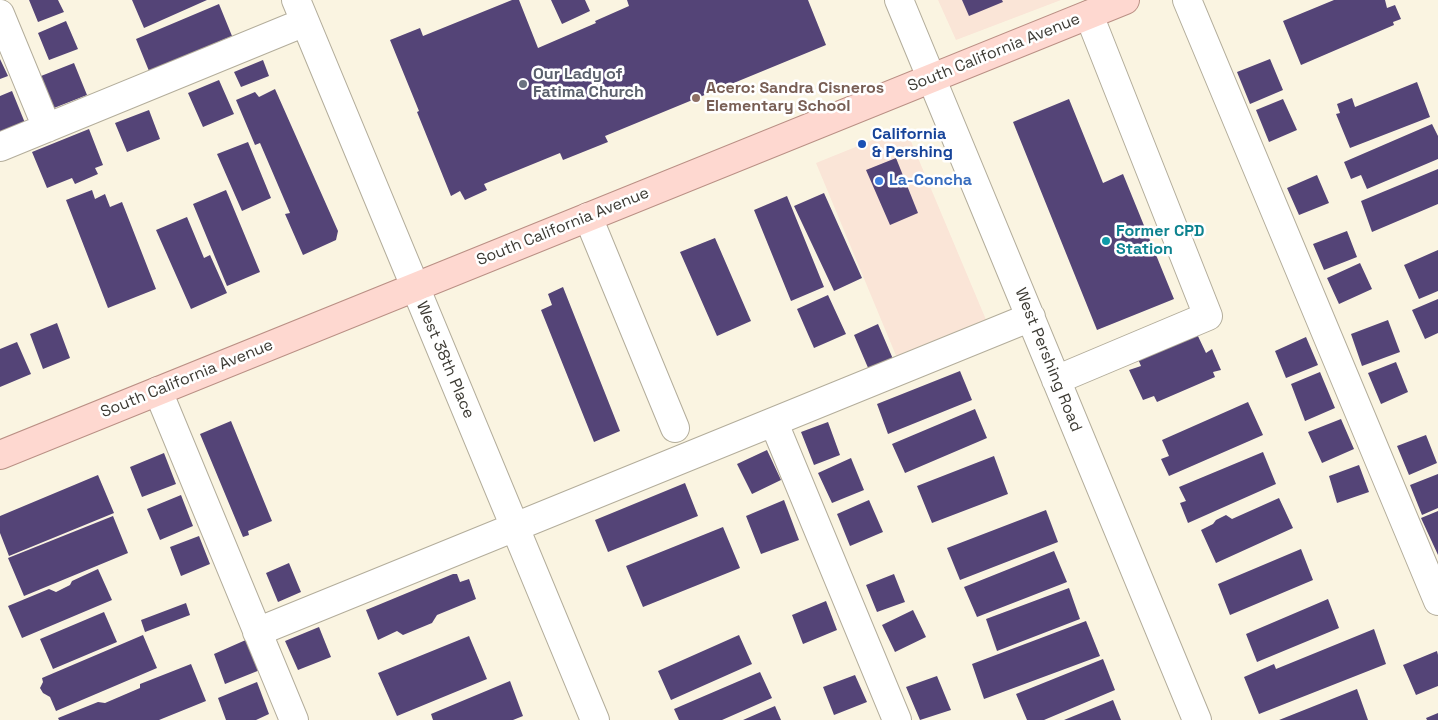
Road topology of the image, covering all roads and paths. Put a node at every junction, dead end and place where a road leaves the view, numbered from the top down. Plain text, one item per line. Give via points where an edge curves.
1 (899, 0) edge
2 (1125, 0) edge
3 (1187, 0) edge
4 (301, 11) edge
5 (0, 14) edge
6 (1089, 15) junction
7 (932, 78) junction
8 (47, 128) junction
9 (0, 147) edge
10 (588, 217) junction
11 (415, 287) junction
12 (1031, 318) junction
13 (1056, 380) junction
14 (158, 391) junction
15 (774, 423) junction
16 (675, 428) dead end
17 (0, 455) edge
18 (515, 528) junction
19 (1438, 601) edge
20 (257, 632) junction
21 (294, 720) edge
22 (595, 720) edge
23 (897, 720) edge
24 (1197, 720) edge

1 - 7 street, West Pershing Road
2 - 6 main road, South California Avenue
3 - 19 street
4 - 8 street
4 - 11 street, West 38th Place
5 - 8 street
6 - 7 main road, South California Avenue
6 - 13 street via 1208,316
7 - 10 main road, South California Avenue
7 - 12 street, West Pershing Road
8 - 9 street
10 - 11 main road, South California Avenue
10 - 16 street
11 - 14 main road, South California Avenue
11 - 18 street, West 38th Place
12 - 13 street, West Pershing Road
12 - 15 street
13 - 24 street, West Pershing Road
14 - 17 main road, South California Avenue
14 - 20 street
15 - 18 street
15 - 23 street
18 - 20 street
18 - 22 street, West 38th Place
20 - 21 street

